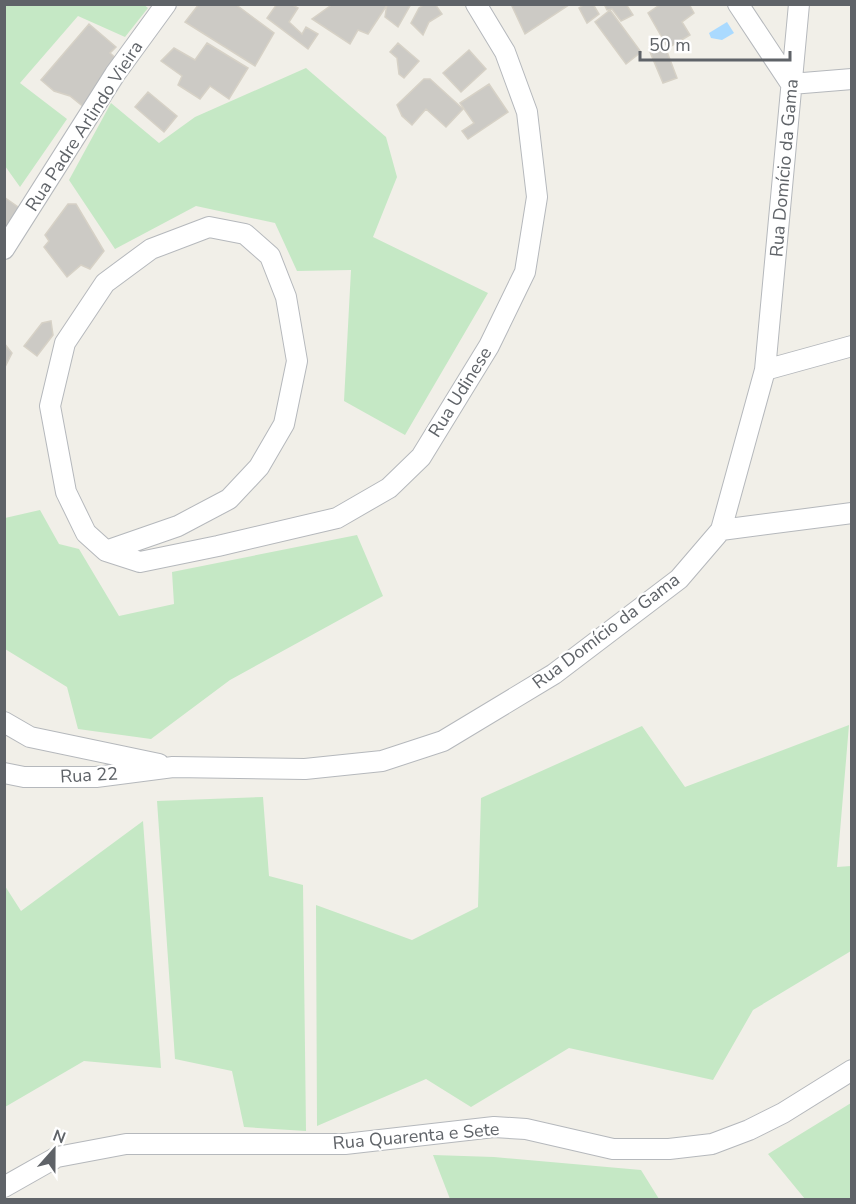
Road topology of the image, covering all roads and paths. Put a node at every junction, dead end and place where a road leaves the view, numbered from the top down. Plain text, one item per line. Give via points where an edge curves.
1 (166, 4) edge
2 (476, 4) edge
3 (738, 4) edge
4 (799, 4) edge
5 (852, 79) edge
6 (792, 84) junction
7 (4, 249) edge
8 (852, 346) edge
9 (765, 370) junction
10 (852, 513) edge
11 (721, 530) junction
12 (106, 551) junction
13 (4, 722) edge
14 (173, 767) junction
15 (4, 773) edge
16 (852, 1070) edge
17 (4, 1187) edge

1 - 7 street, Rua Padre Arlindo Vieira via 115,74
2 - 12 street, Rua Udinese via 506,52 527,112 537,197 525,272 489,346 421,457 389,489 337,518 140,562
3 - 6 street
4 - 6 street, Rua Domício da Gama
5 - 6 street
6 - 9 street, Rua Domício da Gama
8 - 9 street
9 - 11 street, Rua Domício da Gama
10 - 11 street
11 - 14 street, Rua Domício da Gama via 679,579 554,674 443,741 382,761 305,769
12 - 12 street, Rua Udinese via 178,526 229,499 259,467 284,424 297,361 286,297 270,256 244,234 209,227 152,249 105,283 65,343 50,406 66,492 86,532
13 - 14 street via 30,737
14 - 15 street, Rua 22 via 96,777 24,777
16 - 17 street, Rua Quarenta e Sete via 783,1113 712,1144 613,1149 526,1129 495,1127 345,1144 126,1144 57,1157

